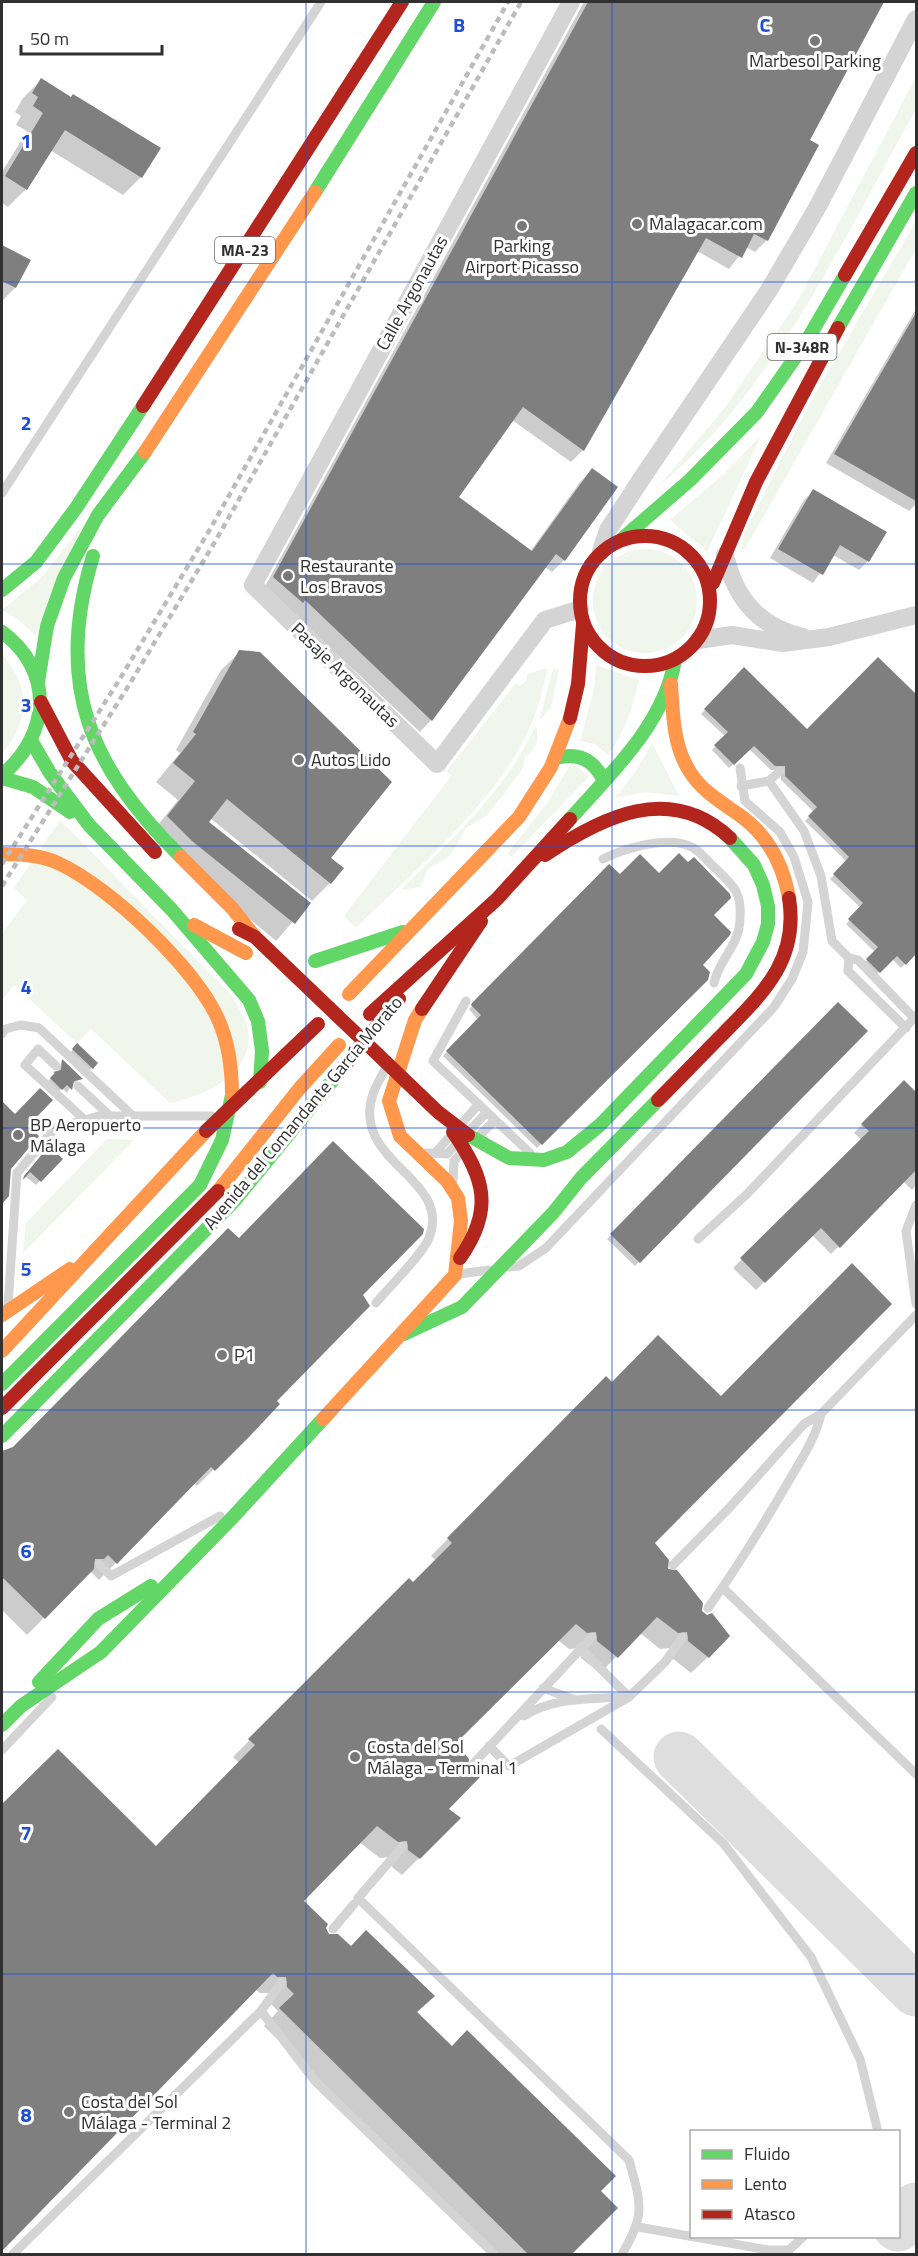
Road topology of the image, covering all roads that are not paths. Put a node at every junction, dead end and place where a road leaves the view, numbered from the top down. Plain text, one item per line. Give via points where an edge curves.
1 (321, 2) edge
2 (402, 2) edge
3 (434, 2) edge
4 (571, 2) edge
5 (916, 19) edge
6 (916, 153) edge
7 (916, 193) edge
8 (138, 462) junction
9 (642, 478) junction
10 (2, 493) edge
11 (652, 513) junction
12 (666, 538) junction
13 (622, 539) junction
14 (600, 552) junction
15 (724, 553) junction
16 (253, 585) joint
17 (714, 588) junction
18 (2, 590) edge
19 (916, 615) edge
20 (581, 616) junction
21 (2, 632) edge
22 (783, 633) junction
23 (811, 639) junction
24 (698, 640) junction
25 (675, 660) junction
26 (38, 682) junction
27 (671, 684) junction
28 (41, 702) junction
29 (32, 742) junction
30 (556, 758) junction
31 (740, 768) dead end
32 (780, 771) dead end
33 (2, 776) edge
34 (604, 781) junction
35 (769, 781) junction
36 (741, 786) junction
37 (89, 825) junction
38 (2, 854) edge
39 (603, 859) dead end
40 (530, 865) junction
41 (168, 866) dead end
42 (496, 899) junction
43 (210, 907) dead end
44 (172, 910) junction
45 (411, 929) junction
46 (255, 937) junction
47 (449, 941) junction
48 (246, 953) dead end
49 (849, 958) junction
50 (315, 961) dead end
51 (714, 983) dead end
52 (349, 994) dead end
53 (466, 1000) dead end
54 (370, 1014) dead end
55 (916, 1017) edge
56 (415, 1020) junction
57 (318, 1024) dead end
58 (906, 1028) junction
59 (2, 1034) edge
60 (339, 1045) dead end
61 (56, 1066) dead end
62 (260, 1082) junction
63 (78, 1086) dead end
64 (478, 1104) junction
65 (438, 1112) junction
66 (487, 1112) junction
67 (110, 1116) junction
68 (134, 1116) junction
69 (220, 1116) junction
70 (85, 1120) junction
71 (495, 1120) junction
72 (417, 1152) junction
73 (549, 1152) dead end
74 (435, 1153) junction
75 (454, 1192) junction
76 (916, 1204) edge
77 (698, 1239) dead end
78 (90, 1256) junction
79 (455, 1275) junction
80 (376, 1303) dead end
81 (916, 1304) edge
82 (5, 1312) edge
83 (916, 1315) edge
84 (393, 1339) junction
85 (2, 1351) edge
86 (2, 1384) edge
87 (2, 1408) edge
88 (821, 1414) junction
89 (2, 1436) edge
90 (220, 1516) junction
91 (99, 1564) dead end
92 (673, 1565) dead end
93 (150, 1587) junction
94 (723, 1588) junction
95 (708, 1608) dead end
96 (592, 1637) dead end
97 (683, 1638) dead end
98 (580, 1648) junction
99 (543, 1688) junction
100 (629, 1697) junction
101 (576, 1700) junction
102 (8, 1710) edge
103 (508, 1726) junction
104 (2, 1727) edge
105 (601, 1729) dead end
106 (489, 1746) junction
107 (2, 1750) edge
108 (472, 1764) dead end
109 (916, 1774) edge
110 (403, 1846) dead end
111 (354, 1904) dead end
112 (333, 1929) dead end
113 (282, 1982) dead end
114 (261, 2011) junction
115 (878, 2130) edge
116 (638, 2227) junction
117 (690, 2236) edge
118 (700, 2238) edge
119 (802, 2238) edge
120 (13, 2254) edge
121 (494, 2254) edge
122 (622, 2254) edge

1 - 10 lane
2 - 18 main road, MA-23 via 237,264 76,508 36,562
3 - 8 main road, MA-23
4 - 16 street, Calle Argonautas
5 - 9 street via 817,208 765,295
6 - 11 main road, N-348R via 806,342 757,412
7 - 15 main road, N-348R via 774,442
8 - 26 main road, MA-23 via 76,554 60,588 48,620
8 - 46 main road via 83,583 75,652 82,702 95,745 133,805 237,911
9 - 11 street via 641,490
9 - 14 street via 609,530
11 - 12 street
11 - 13 main road
12 - 13 main road via 649,535
12 - 17 main road via 687,549
13 - 14 main road
14 - 20 main road via 584,576
15 - 17 main road, N-348R
15 - 22 street via 738,596
16 - 20 street, Pasaje Argonautas via 437,764 545,620
17 - 22 street via 750,619
17 - 24 main road, N-348R via 709,617
19 - 23 street
20 - 25 main road, N-348R via 595,645 614,660 649,667
20 - 30 main road via 584,657 579,686
21 - 26 main road via 27,657
22 - 23 street
23 - 24 street via 783,643 732,635
24 - 25 main road, N-348R
25 - 27 main road, Avenida del Comandante García Morato
26 - 28 main road
27 - 34 main road, Avenida del Comandante García Morato via 637,742
27 - 84 main road via 677,744 690,773 703,788 751,824 770,846 784,874 791,904 790,933 782,962 765,991 581,1178 553,1213 462,1307
28 - 29 main road
28 - 41 main road via 58,739 86,779
29 - 33 main road
29 - 37 main road
30 - 34 main road via 567,754 584,757 601,771
30 - 45 main road via 531,801 500,839
31 - 36 lane
32 - 35 lane
33 - 37 main road via 33,787
34 - 40 main road, Avenida del Comandante García Morato
35 - 36 lane
35 - 49 lane via 804,831 822,876 832,941
36 - 79 lane via 745,801 764,816 794,857 808,902 803,952 792,980 774,1007 546,1248 519,1266
37 - 44 main road
38 - 86 main road via 36,856 61,864 124,910 205,996 221,1025 232,1083 231,1121 200,1185
39 - 51 lane via 642,844 692,847 734,886 740,897 736,944 717,966
40 - 42 main road, Avenida del Comandante García Morato
40 - 65 main road via 585,828 620,813 646,808 675,810 700,818 724,831 753,861 768,907 760,953 746,974 600,1125 567,1152 544,1160 509,1158 478,1143
42 - 47 main road, Avenida del Comandante García Morato
42 - 56 main road
43 - 46 main road via 227,923
44 - 48 main road
44 - 62 main road via 249,1000 258,1021 262,1051
45 - 50 main road
45 - 52 main road
46 - 65 main road
47 - 54 main road, Avenida del Comandante García Morato
47 - 89 main road, Avenida del Comandante García Morato via 235,1200
49 - 55 lane via 858,960
49 - 58 lane via 848,971
53 - 64 lane via 433,1060
55 - 58 lane
56 - 72 main road via 389,1101 400,1136
56 - 80 lane via 399,1042 372,1096 371,1126 382,1151 426,1194 434,1215 428,1240
57 - 62 main road
58 - 77 lane via 747,1194
59 - 68 lane via 5,1029 21,1024 39,1028
60 - 87 main road, Avenida del Comandante García Morato via 216,1193
61 - 70 lane via 38,1049 25,1065
62 - 69 main road
63 - 67 lane
64 - 66 lane
64 - 74 lane
65 - 84 main road via 476,1166 483,1208 469,1247
66 - 71 lane
66 - 74 lane via 447,1154
67 - 68 lane
67 - 70 lane
68 - 69 lane
69 - 78 main road
70 - 82 lane via 55,1128 17,1173
71 - 73 lane via 529,1153
71 - 75 lane via 454,1161
72 - 74 lane
72 - 75 main road
75 - 79 main road via 461,1221
76 - 81 lane via 906,1231
78 - 82 main road
78 - 85 main road
79 - 104 main road via 232,1518 101,1652 21,1706
83 - 88 lane
84 - 90 main road
88 - 92 lane via 804,1424
88 - 94 lane via 816,1433
90 - 91 lane via 111,1576
90 - 93 main road
93 - 102 main road via 98,1619
93 - 107 lane via 135,1611
94 - 95 lane
94 - 109 lane
96 - 98 lane
97 - 100 lane
98 - 99 lane
98 - 100 lane
99 - 101 lane
99 - 103 lane
100 - 101 lane
100 - 106 lane via 509,1767
101 - 103 lane via 532,1710
102 - 104 lane via 13,1718
103 - 106 lane
105 - 115 lane via 723,1843 811,1957 860,2059
106 - 108 lane
110 - 116 lane via 358,1898 629,2160 639,2196
111 - 112 lane
113 - 114 lane
114 - 120 lane
114 - 121 lane via 315,2081
116 - 117 lane
116 - 122 lane
118 - 119 lane via 768,2250 789,2250

